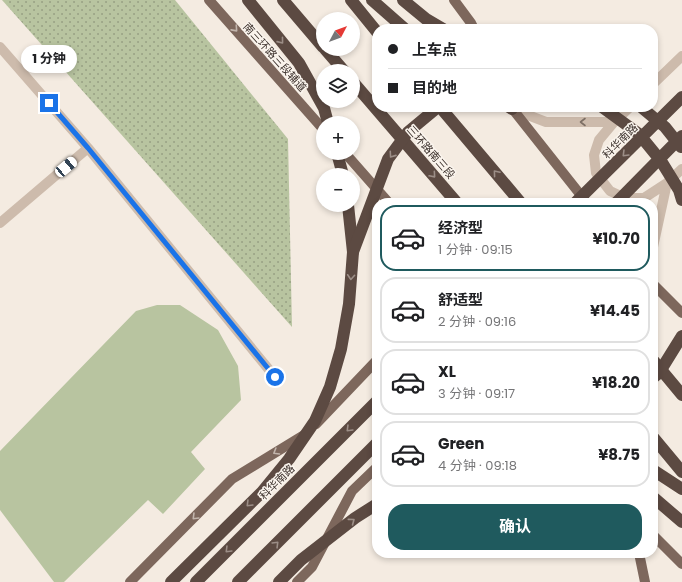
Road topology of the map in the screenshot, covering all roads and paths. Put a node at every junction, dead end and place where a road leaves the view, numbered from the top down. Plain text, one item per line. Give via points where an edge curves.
1 (209, 0) edge
2 (248, 0) edge
3 (283, 0) edge
4 (351, 0) edge
5 (372, 0) edge
6 (403, 0) edge
7 (454, 0) edge
8 (399, 24) edge
9 (434, 24) edge
10 (472, 24) edge
11 (372, 26) edge
12 (316, 39) edge
13 (0, 47) edge
14 (331, 56) edge
15 (682, 56) edge
16 (338, 64) edge
17 (658, 79) edge
18 (360, 90) edge
19 (682, 97) edge
20 (372, 104) edge
21 (379, 112) edge
22 (433, 112) edge
23 (443, 112) edge
24 (514, 112) edge
25 (521, 112) edge
26 (609, 112) edge
27 (625, 112) edge
28 (647, 112) edge
29 (326, 116) edge
30 (316, 121) edge
31 (614, 122) junction
32 (682, 136) edge
33 (88, 148) junction
34 (682, 148) edge
35 (350, 160) edge
36 (682, 169) edge
37 (668, 183) junction
38 (373, 198) edge
39 (384, 198) edge
40 (453, 198) edge
41 (517, 198) edge
42 (581, 198) edge
43 (583, 198) edge
44 (621, 198) edge
45 (682, 200) edge
46 (372, 202) edge
47 (349, 212) edge
48 (0, 223) edge
49 (658, 226) edge
50 (353, 252) junction
51 (658, 289) edge
52 (682, 313) edge
53 (682, 336) edge
54 (372, 365) edge
55 (658, 366) edge
56 (658, 373) edge
57 (275, 377) dead end
58 (682, 395) edge
59 (372, 406) edge
60 (658, 443) edge
61 (372, 448) edge
62 (372, 472) edge
63 (682, 472) edge
64 (658, 473) edge
65 (682, 489) edge
66 (658, 500) edge
67 (372, 507) edge
68 (682, 522) edge
69 (658, 540) edge
70 (640, 558) edge
71 (682, 564) edge
72 (130, 582) edge
73 (171, 582) edge
74 (196, 582) edge
75 (238, 582) edge
76 (280, 582) edge
77 (297, 582) edge
78 (645, 582) edge

1 -> 30 main road, 南三环路三段辅道
2 -> 29 highway via 299,63
3 - 12 highway
4 - 11 highway
5 - 8 highway
6 - 9 highway
7 - 10 main road
13 - 33 street
14 - 16 highway
15 - 17 street
18 -> 20 highway, 三环路南三段
19 -> 42 highway, 科华南路, bridge
21 -> 40 highway, 三环路南三段
22 -> 38 highway, bridge via 408,132 388,159
41 -> 23 highway
24 - 43 main road
31 -> 25 street via 546,122
26 - 45 highway, bridge via 639,134 661,161 679,190
27 - 31 street
28 - 34 highway, bridge via 666,127
31 - 37 street via 599,140 594,155 596,173 610,191 625,198 644,198
32 - 44 highway, bridge
33 - 48 street
33 - 57 street
35 - 39 main road
36 - 37 street
37 - 49 street
46 -> 50 highway, bridge
47 - 50 highway
50 -> 73 highway, bridge via 342,349 330,387 315,421 262,492
51 - 52 main road
53 - 56 highway, bridge
54 -> 72 main road via 306,434 232,479
55 - 58 highway
59 -> 74 highway, 科华南路
60 - 63 highway
75 -> 61 highway
62 - 77 main road via 352,490 312,567
64 - 65 highway
66 - 68 highway
76 -> 67 highway, bridge via 301,560
69 - 71 main road
70 - 78 main road

